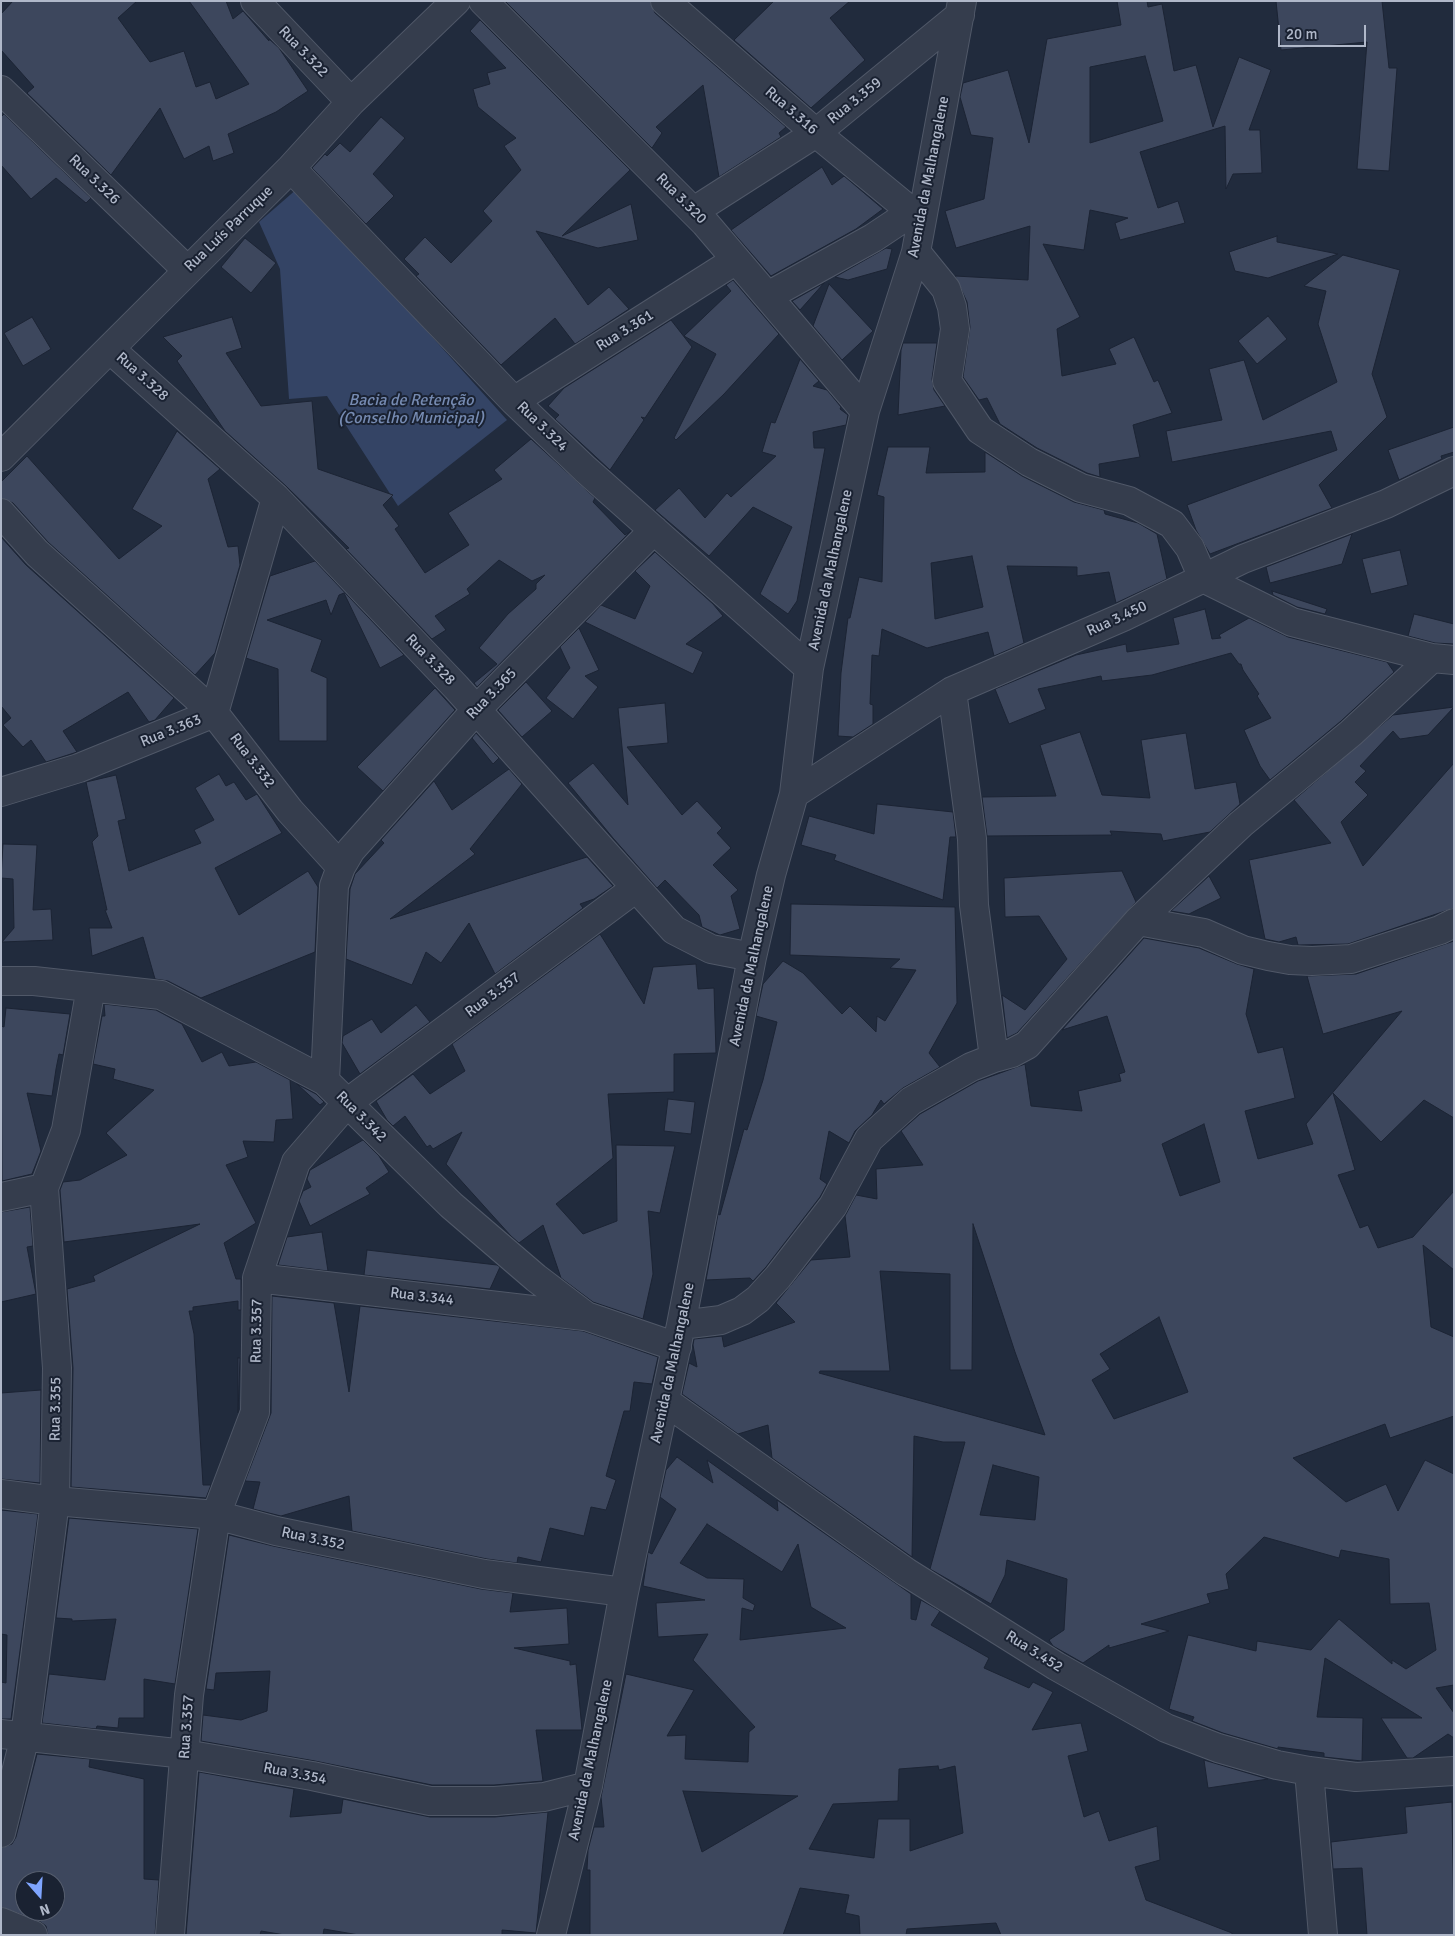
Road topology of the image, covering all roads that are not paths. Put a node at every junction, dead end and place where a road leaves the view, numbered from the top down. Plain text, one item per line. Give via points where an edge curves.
1 (255, 1) edge
2 (456, 1) edge
3 (483, 1) edge
4 (665, 1) edge
5 (961, 8) edge
6 (1, 90) edge
7 (352, 102) junction
8 (816, 132) junction
9 (291, 168) junction
10 (694, 211) junction
11 (916, 214) junction
12 (916, 252) junction
13 (736, 260) junction
14 (187, 270) junction
15 (768, 296) junction
16 (110, 349) junction
17 (514, 401) junction
18 (865, 411) junction
19 (2, 456) edge
20 (1454, 471) edge
21 (276, 498) junction
22 (1, 513) edge
23 (654, 530) junction
24 (1203, 578) junction
25 (1443, 659) edge
26 (809, 668) junction
27 (952, 691) junction
28 (476, 710) junction
29 (214, 713) junction
30 (1, 792) edge
31 (794, 794) junction
32 (341, 867) junction
33 (636, 888) junction
34 (1138, 921) junction
35 (1454, 924) edge
36 (752, 957) junction
37 (1, 981) edge
38 (92, 987) junction
39 (994, 1058) junction
40 (325, 1081) junction
41 (348, 1103) junction
42 (44, 1188) junction
43 (1, 1198) edge
44 (258, 1278) junction
45 (586, 1316) junction
46 (679, 1336) junction
47 (665, 1402) junction
48 (1, 1494) edge
49 (55, 1501) junction
50 (216, 1515) junction
51 (624, 1592) junction
52 (13, 1735) edge
53 (185, 1754) junction
54 (1309, 1771) junction
55 (1454, 1771) edge
56 (588, 1786) junction
57 (1, 1833) edge
58 (1, 1922) edge
59 (33, 1935) edge
60 (170, 1935) edge
61 (551, 1935) edge
62 (1323, 1935) edge

1 - 7 street, Rua 3.322
2 - 7 street, Rua Luís Parruque
3 - 10 street, Rua 3.320
4 - 8 street, Rua 3.316
5 - 8 street, Rua 3.359
5 - 11 street, Avenida da Malhangalene
6 - 14 street, Rua 3.326
7 - 9 street, Rua Luís Parruque
8 - 10 street, Rua 3.359
8 - 11 street, Rua 3.316
9 - 14 street, Rua Luís Parruque
9 - 17 street, Rua 3.324
10 - 13 street, Rua 3.320
11 - 12 street, Avenida da Malhangalene
11 - 15 street
12 - 18 street, Avenida da Malhangalene
12 - 24 street via 946,289 955,329 947,381 980,430 1029,462 1081,488 1129,501 1172,524 1190,548
13 - 15 street, Rua 3.320
13 - 17 street, Rua 3.361
14 - 16 street, Rua Luís Parruque
15 - 18 street, Rua 3.320
16 - 19 street, Rua Luís Parruque
16 - 21 street, Rua 3.328
17 - 23 street, Rua 3.324
18 - 26 street, Avenida da Malhangalene
20 - 24 street, Rua 3.450 via 1386,504 1243,559
21 - 28 street, Rua 3.328
21 - 29 street, Rua 3.363
22 - 29 street, Rua 3.332 via 37,553
23 - 26 street, Rua 3.324
23 - 28 street, Rua 3.365
24 - 25 street via 1292,622
24 - 27 street, Rua 3.450 via 1123,617
25 - 34 street via 1241,824
26 - 31 street, Avenida da Malhangalene
27 - 31 street, Rua 3.450
27 - 39 street via 972,840 974,905
28 - 32 street, Rua 3.365 via 351,850
28 - 33 street, Rua 3.328
29 - 30 street, Rua 3.363 via 80,768
29 - 32 street, Rua 3.332 via 290,811
31 - 36 street, Avenida da Malhangalene
32 - 40 street via 334,886
33 - 36 street, Rua 3.328 via 674,930 711,949
33 - 41 street, Rua 3.357
34 - 35 street via 1204,933 1260,954 1312,961 1351,959
34 - 39 street via 1028,1045
36 - 46 street, Avenida da Malhangalene
37 - 38 street, Rua 3.342
38 - 40 street, Rua 3.342 via 161,995
38 - 42 street, Rua 3.355 via 66,1130
39 - 46 street via 971,1067 911,1101 869,1139 833,1206 758,1299 742,1311
40 - 41 street, Rua 3.342
41 - 44 street, Rua 3.357 via 296,1162
41 - 45 street, Rua 3.342 via 451,1206
42 - 43 street
42 - 49 street, Rua 3.355 via 57,1368
44 - 45 street, Rua 3.344
44 - 50 street, Rua 3.357 via 256,1412
45 - 46 street, Rua 3.342
46 - 47 street, Avenida da Malhangalene
47 - 51 street, Avenida da Malhangalene
47 - 54 street, Rua 3.452 via 906,1572 1056,1666 1166,1728 1218,1748
48 - 49 street, Rua 3.352
49 - 50 street, Rua 3.352
49 - 52 street, Rua 3.355
50 - 51 street, Rua 3.352 via 276,1531 484,1574
50 - 53 street, Rua 3.357 via 189,1695
51 - 56 street, Avenida da Malhangalene
52 - 53 street, Rua 3.354
52 - 57 street, Rua 3.355
53 - 56 street, Rua 3.354 via 430,1801 544,1797
53 - 60 street, Rua 3.357
54 - 55 street, Rua 3.452 via 1356,1777
54 - 62 street
56 - 61 street, Avenida da Malhangalene
58 - 59 street

